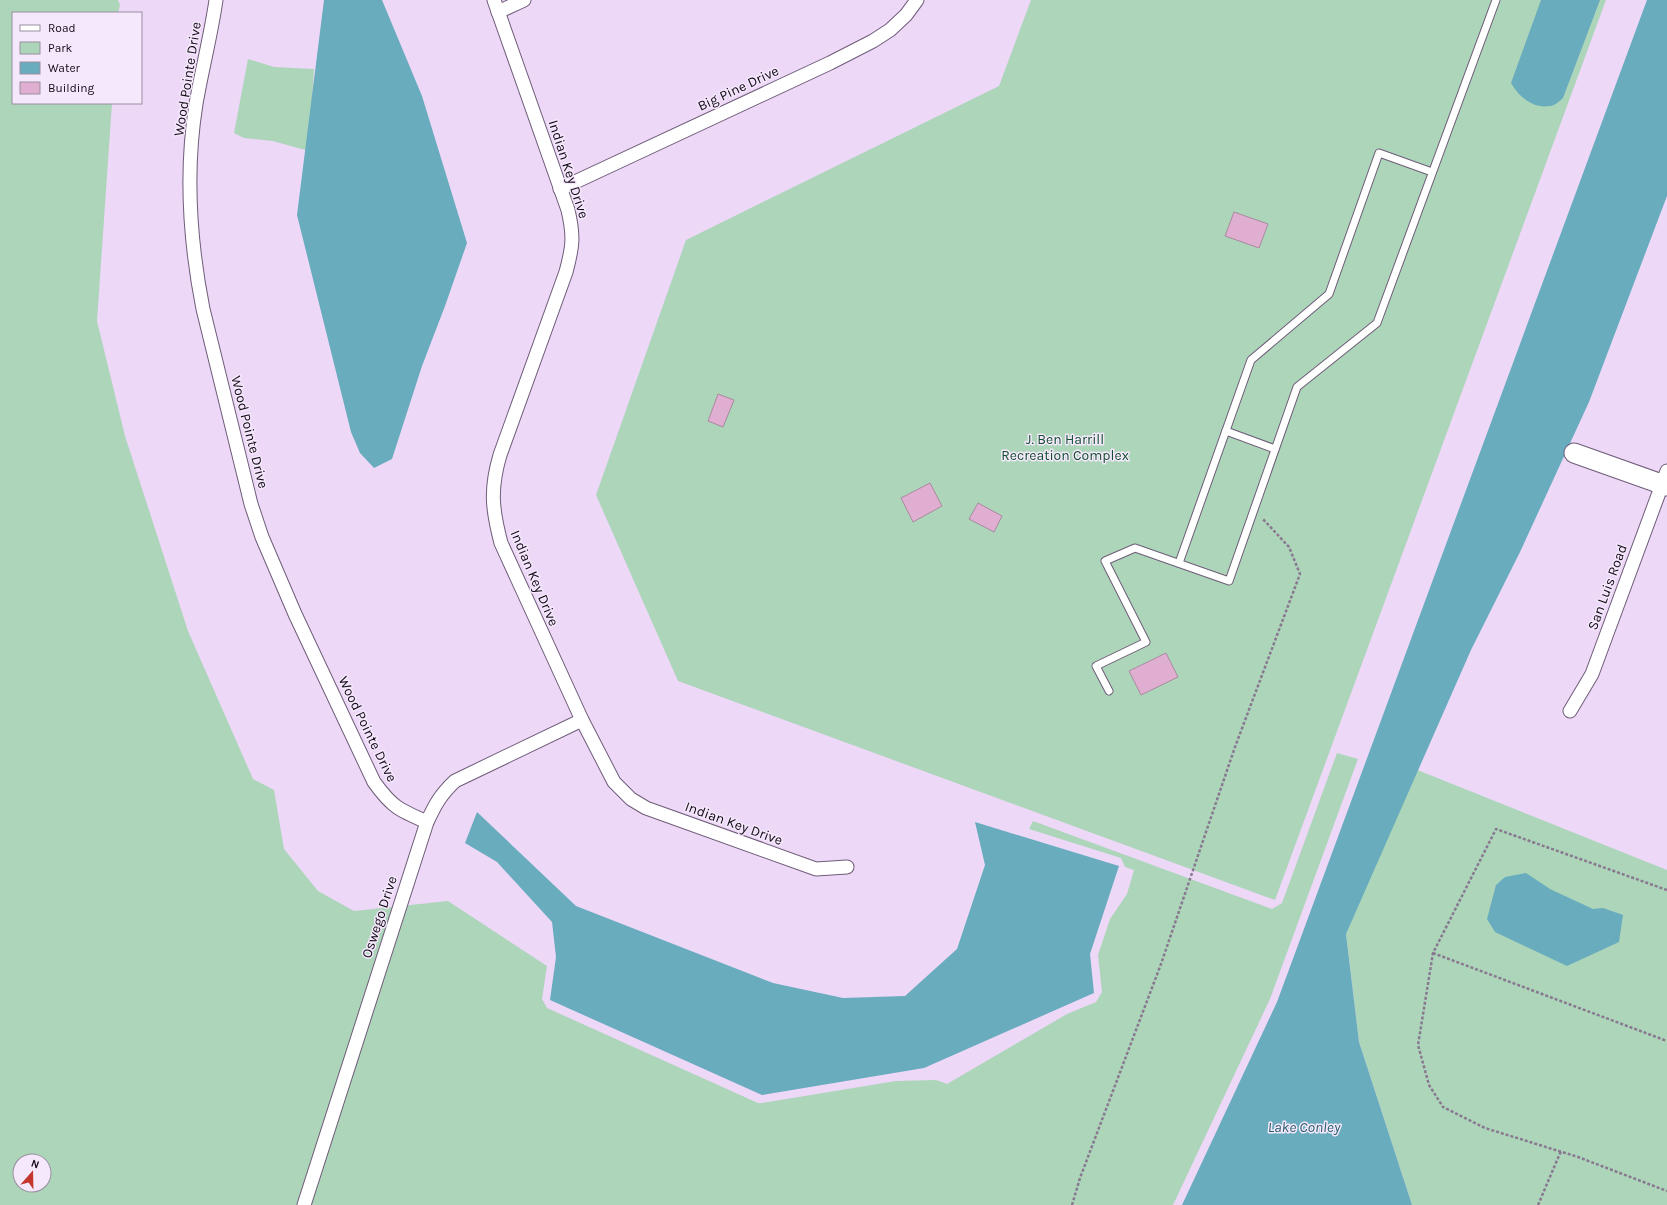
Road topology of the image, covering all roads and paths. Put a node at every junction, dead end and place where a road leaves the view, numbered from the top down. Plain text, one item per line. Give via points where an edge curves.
1 (216, 0) edge
2 (524, 0) edge
3 (917, 0) edge
4 (1496, 0) edge
5 (496, 6) edge
6 (1432, 172) junction
7 (560, 189) junction
8 (1226, 431) junction
9 (1275, 449) junction
10 (1574, 453) dead end
11 (1665, 480) edge
12 (1254, 509) junction
13 (1179, 563) junction
14 (1109, 691) dead end
15 (1570, 711) dead end
16 (582, 720) junction
17 (427, 822) junction
18 (847, 867) dead end
19 (1667, 890) edge
20 (1433, 953) junction
21 (1667, 1041) edge
22 (1560, 1151) junction
23 (1667, 1191) edge
24 (304, 1205) edge
25 (1072, 1205) edge
26 (1538, 1205) edge

1 - 17 street, Wood Pointe Drive via 196,104 192,148 193,244 203,309 249,496 262,537 286,593 374,782 386,799 400,810
2 - 5 street
3 - 7 street, Big Pine Drive via 906,15 874,41
4 - 6 lane
5 - 7 street, Indian Key Drive
6 - 8 lane via 1380,153 1329,294 1251,360
6 - 9 lane via 1377,323 1297,387
7 - 16 street, Indian Key Drive via 573,230 572,248 566,272 500,455 492,493 494,517 501,543
8 - 9 lane
8 - 13 lane
9 - 12 lane
10 - 11 street
11 - 15 street, San Luis Road via 1592,674
12 - 13 lane via 1229,581
12 - 25 path via 1289,547 1300,574
13 - 14 lane via 1135,548 1105,561 1146,642 1096,666
16 - 17 street, Oswego Drive via 455,781 442,793
16 - 18 street, Indian Key Drive via 614,782 631,799 646,808 816,869
17 - 24 street, Oswego Drive
19 - 20 path via 1496,829
20 - 21 path
20 - 22 path via 1418,1045 1429,1085 1443,1107 1485,1128
22 - 23 path
22 - 26 path

